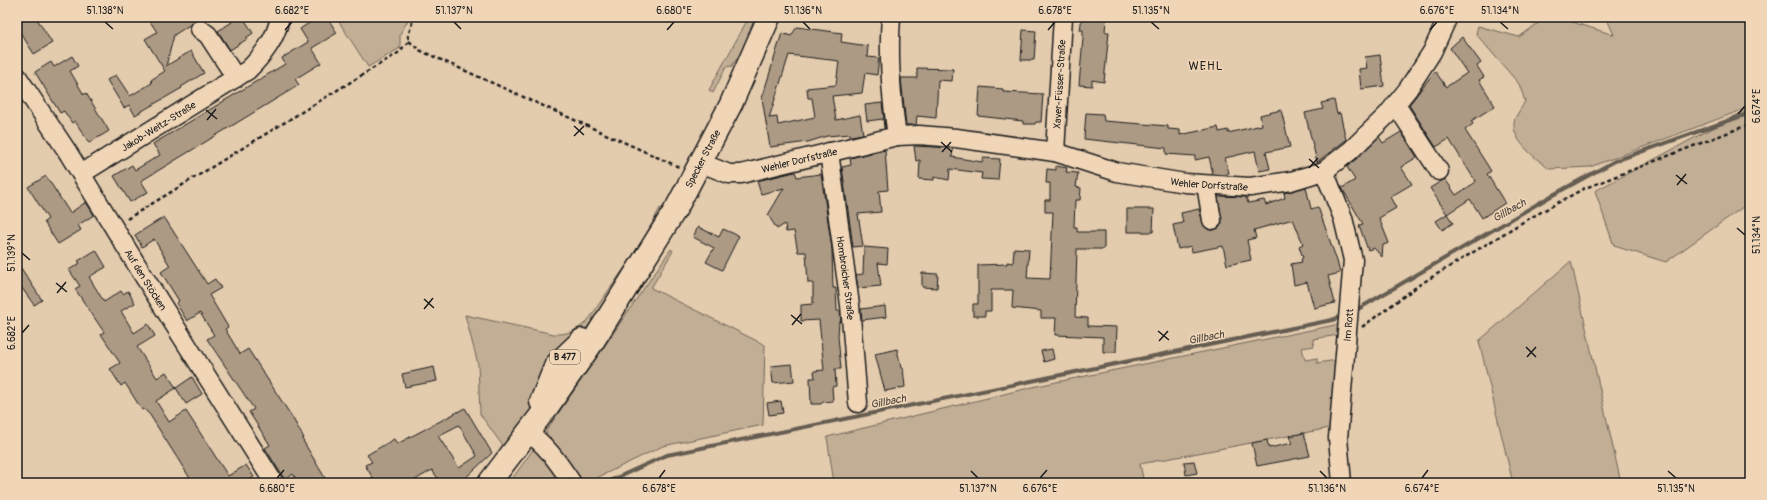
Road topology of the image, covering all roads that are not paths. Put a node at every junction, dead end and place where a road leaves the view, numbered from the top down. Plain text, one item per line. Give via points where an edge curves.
1 (280, 17) edge
2 (769, 17) edge
3 (891, 17) edge
4 (1063, 17) edge
5 (1448, 17) edge
6 (200, 29) dead end
7 (17, 76) edge
8 (236, 78) junction
9 (1396, 105) junction
10 (897, 136) junction
11 (829, 152) junction
12 (1055, 152) junction
13 (698, 169) junction
14 (1324, 171) junction
15 (1439, 171) dead end
16 (81, 174) junction
17 (1206, 185) junction
18 (1212, 220) dead end
19 (858, 404) dead end
20 (527, 432) junction
21 (274, 483) edge
22 (489, 483) edge
23 (572, 483) edge
24 (1342, 483) edge

1 - 8 street, Jakob-Weitz-Straße via 274,36 262,56
2 - 13 main road, Specker Straße / B 477 via 745,75
3 - 10 street via 891,97
4 - 12 street, Xaver-Füsser-Straße
5 - 9 street, Wehler Dorfstraße via 1432,52
6 - 8 street via 208,35
7 - 16 street, Auf den Stöcken
8 - 16 street, Jakob-Weitz-Straße
9 - 14 street, Wehler Dorfstraße via 1364,138
9 - 15 street
10 - 11 street, Wehler Dorfstraße
10 - 12 street, Wehler Dorfstraße via 956,138
11 - 13 street, Wehler Dorfstraße via 741,174
11 - 19 street, Hombroicher Straße via 850,305
12 - 17 street, Wehler Dorfstraße via 1117,172
13 - 20 main road, Specker Straße / B 477 via 659,237 622,294 580,344 556,365
14 - 17 street, Wehler Dorfstraße via 1291,181 1261,186
14 - 24 street, Im Rott via 1343,218 1354,260 1338,438
16 - 21 street, Auf den Stöcken
17 - 18 street
20 - 22 main road, Specker Straße / B 477
20 - 23 street via 551,453

